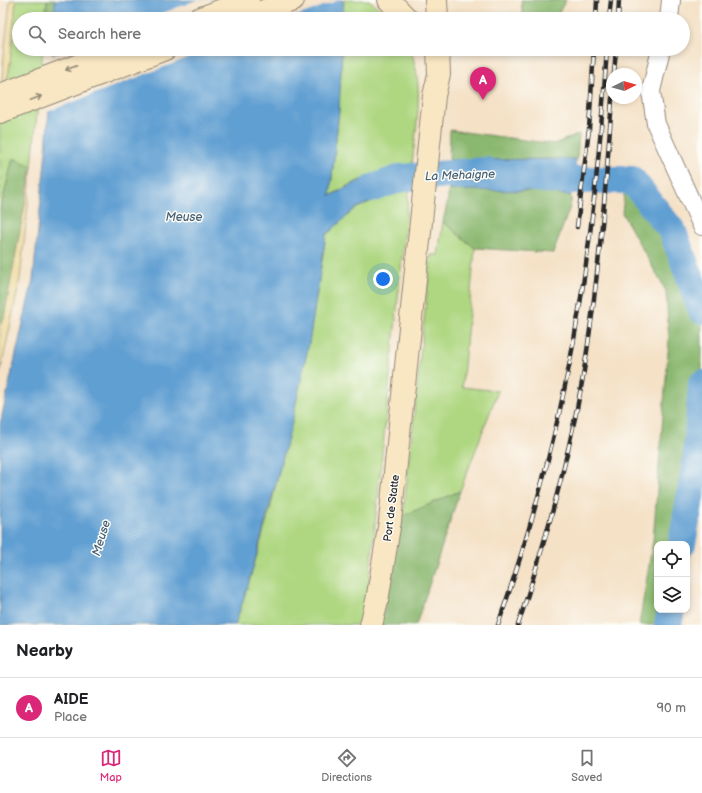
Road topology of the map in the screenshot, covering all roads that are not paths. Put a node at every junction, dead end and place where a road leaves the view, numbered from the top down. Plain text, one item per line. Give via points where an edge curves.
1 (248, 0) edge
2 (292, 0) edge
3 (389, 0) edge
4 (436, 0) edge
5 (671, 0) edge
6 (217, 12) edge
7 (261, 12) edge
8 (400, 12) edge
9 (437, 12) edge
10 (670, 12) edge
11 (103, 56) edge
12 (147, 56) edge
13 (424, 56) edge
14 (438, 56) edge
15 (659, 56) edge
16 (0, 95) edge
17 (434, 96) junction
18 (0, 112) edge
19 (696, 194) edge
20 (702, 226) edge
21 (371, 625) edge

1 - 6 street
2 - 7 street
3 - 8 street
4 - 9 street
5 - 10 street
11 -> 16 street
18 -> 12 street
13 - 17 street
14 - 17 street via 439,74
15 - 19 street via 651,91 656,124
17 - 21 street, Port de Statte via 390,521
19 - 20 street

